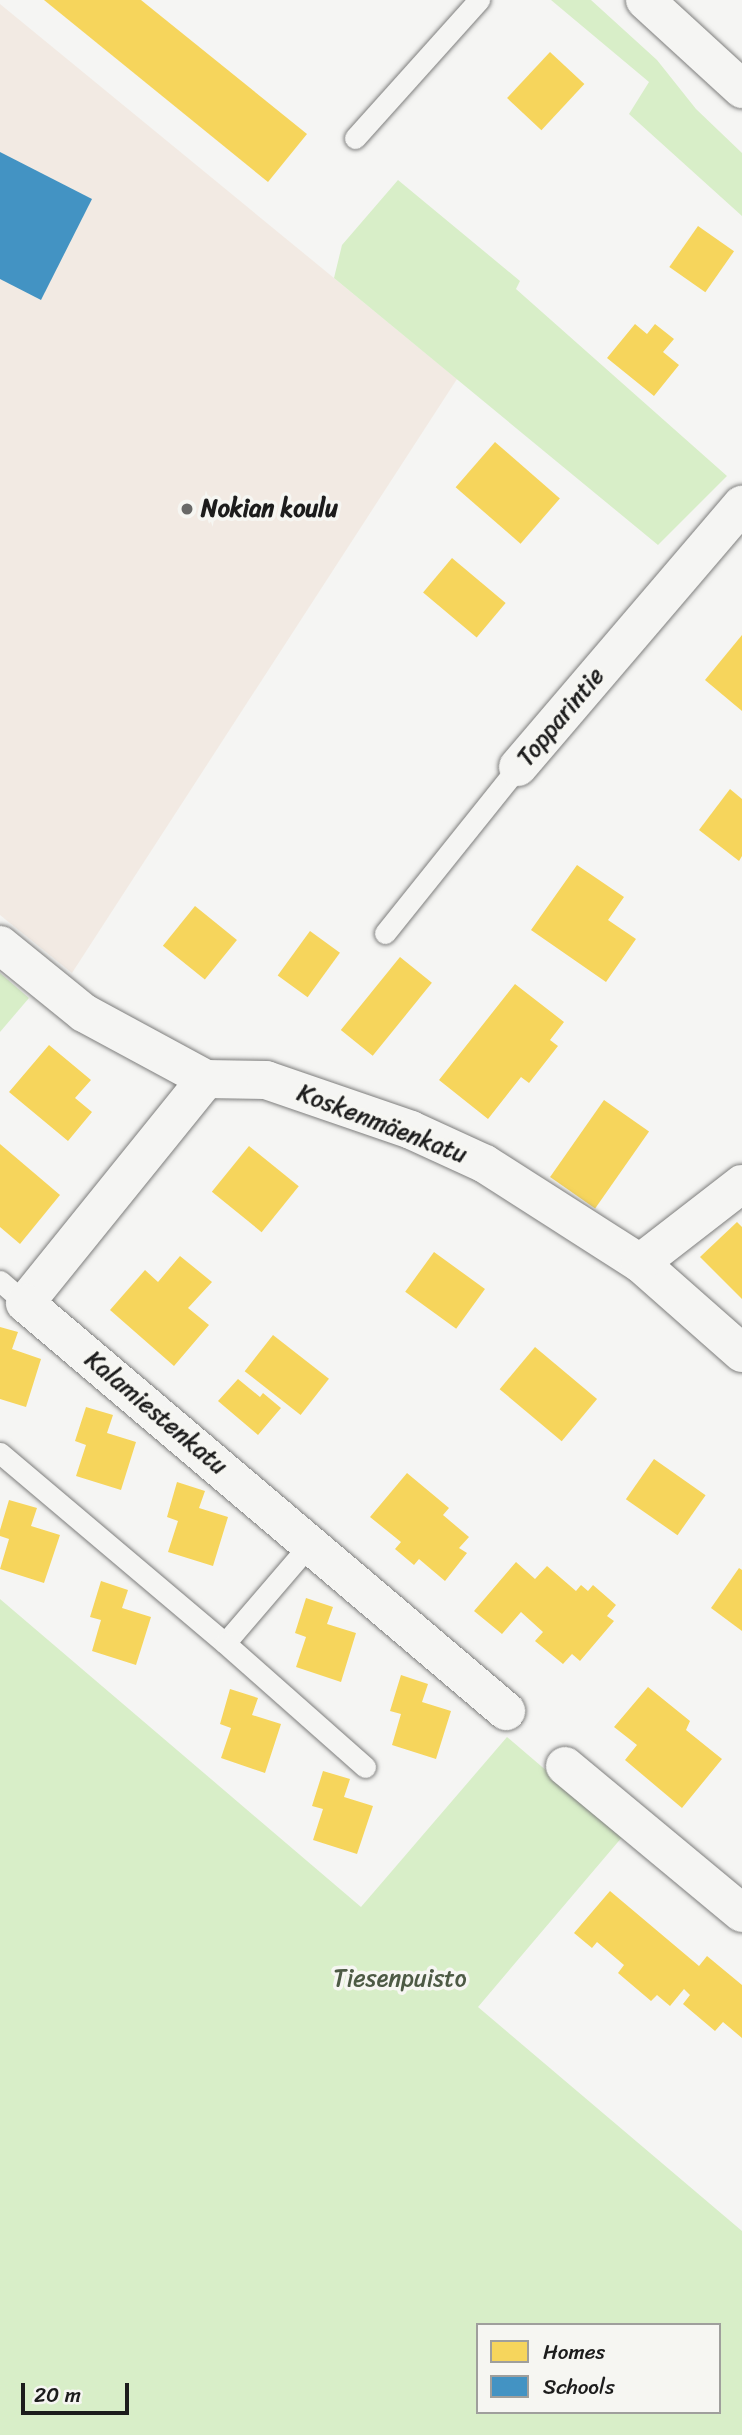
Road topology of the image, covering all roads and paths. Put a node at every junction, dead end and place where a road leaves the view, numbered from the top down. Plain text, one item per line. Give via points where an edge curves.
1 (479, 0) edge
2 (645, 0) edge
3 (742, 89) edge
4 (355, 138) dead end
5 (740, 511) edge
6 (519, 767) joint
7 (385, 933) dead end
8 (0, 945) edge
9 (206, 1079) junction
10 (742, 1184) edge
11 (640, 1263) junction
12 (13, 1292) edge
13 (742, 1353) edge
14 (0, 1453) edge
15 (310, 1544) junction
16 (226, 1643) junction
17 (506, 1711) dead end
18 (565, 1766) dead end
19 (365, 1767) dead end
20 (742, 1913) edge

1 - 4 lane
2 - 3 street
5 - 6 street, Topparintie
6 - 7 lane, Topparintie
8 - 9 street, Koskenmäenkatu via 84,1013
9 - 11 street, Koskenmäenkatu via 266,1080 411,1130 485,1164
9 - 12 street, Kalamiestenkatu
10 - 11 street
11 - 13 street, Koskenmäenkatu
12 - 15 street, Kalamiestenkatu
14 - 16 lane
15 - 16 lane
15 - 17 street, Kalamiestenkatu
16 - 19 lane
18 - 20 street

